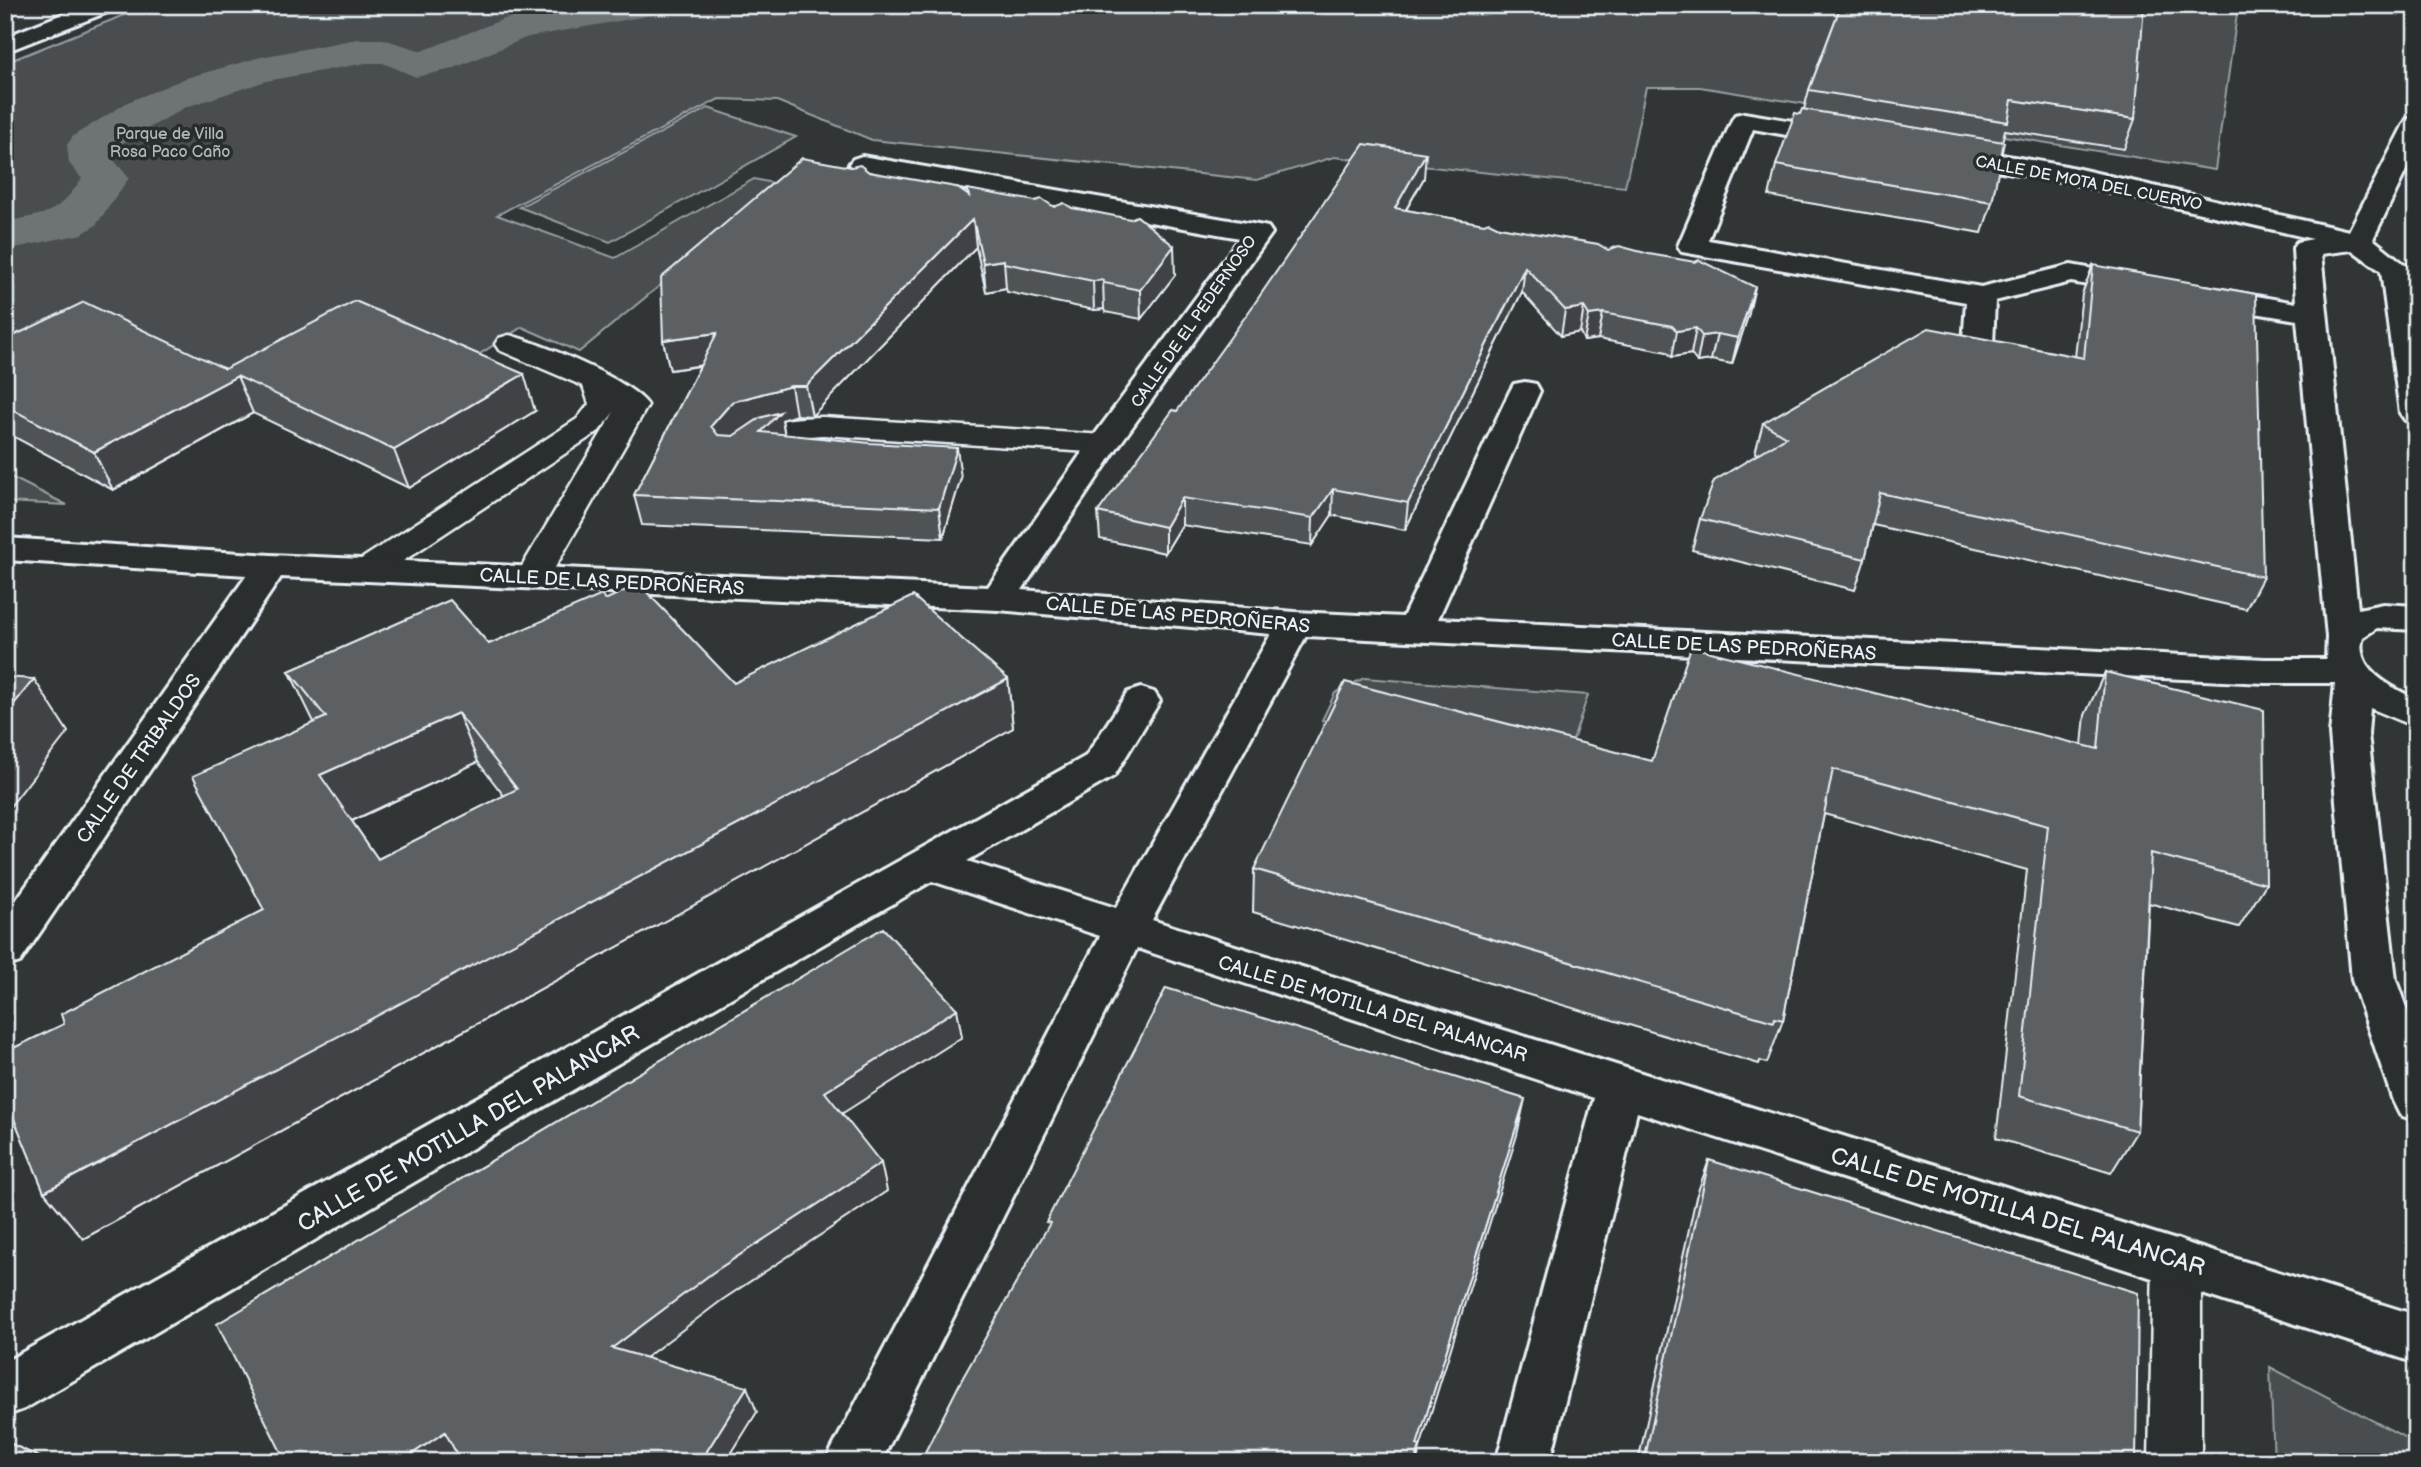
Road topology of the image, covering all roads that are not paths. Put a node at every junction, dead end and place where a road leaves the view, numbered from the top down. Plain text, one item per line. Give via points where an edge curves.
1 (105, 5) edge
2 (5, 46) edge
3 (2416, 124) edge
4 (1865, 141) edge
5 (1918, 149) edge
6 (862, 164) edge
7 (2358, 241) junction
8 (1981, 296) junction
9 (2311, 314) junction
10 (509, 344) dead end
11 (1978, 344) edge
12 (596, 381) junction
13 (1525, 391) dead end
14 (2416, 413) edge
15 (1104, 444) junction
16 (736, 456) edge
17 (5, 549) edge
18 (271, 566) junction
19 (367, 570) junction
20 (532, 578) junction
21 (998, 599) junction
22 (2416, 618) edge
23 (1295, 624) junction
24 (1415, 630) junction
25 (2343, 634) junction
26 (2352, 673) junction
27 (1141, 701) dead end
28 (2416, 714) edge
29 (930, 865) junction
30 (1125, 930) junction
31 (5, 950) edge
32 (1620, 1087) junction
33 (2416, 1101) edge
34 (2178, 1261) junction
35 (2416, 1339) edge
36 (5, 1391) edge
37 (852, 1462) edge
38 (1523, 1462) edge
39 (2175, 1462) edge

1 - 2 street
3 - 7 street
4 - 8 street via 1744,120 1692,246
5 - 7 street, CALLE DE MOTA DEL CUERVO via 2066,174
6 - 15 street, CALLE DE EL PEDERNOSO via 1258,233
7 - 9 street via 2307,247
7 - 14 street, CALLE DE MOTA DEL CUERVO via 2395,268
8 - 9 street via 2071,273
8 - 11 street
9 - 25 street
10 - 12 lane
12 - 19 lane via 604,405 588,425
12 - 20 lane via 633,405
13 - 24 street
15 - 16 lane via 797,427 750,441
15 - 21 street, CALLE DE EL PEDERNOSO
17 - 18 street, CALLE DE LAS PEDROÑERAS
18 - 19 street, CALLE DE LAS PEDROÑERAS
18 - 31 street, CALLE DE TRIBALDOS
19 - 20 street, CALLE DE LAS PEDROÑERAS
20 - 21 street, CALLE DE LAS PEDROÑERAS
21 - 23 street, CALLE DE LAS PEDROÑERAS
22 - 25 street via 2372,617 2354,623
23 - 24 street, CALLE DE LAS PEDROÑERAS
23 - 30 street
24 - 26 street, CALLE DE LAS PEDROÑERAS
25 - 26 street via 2340,651
26 - 28 street via 2371,691
26 - 33 street via 2349,734 2374,980
27 - 29 street, CALLE DE MOTILLA DEL PALANCAR via 1100,766
29 - 30 street, CALLE DE MOTILLA DEL PALANCAR
29 - 36 street, CALLE DE MOTILLA DEL PALANCAR
30 - 32 street, CALLE DE MOTILLA DEL PALANCAR
30 - 37 street
32 - 34 street, CALLE DE MOTILLA DEL PALANCAR
32 - 38 street
34 - 35 street, CALLE DE MOTILLA DEL PALANCAR
34 - 39 lane

